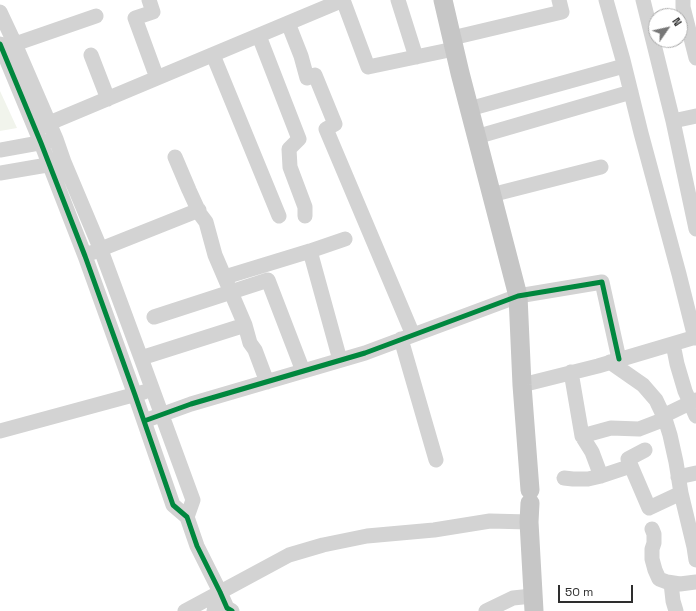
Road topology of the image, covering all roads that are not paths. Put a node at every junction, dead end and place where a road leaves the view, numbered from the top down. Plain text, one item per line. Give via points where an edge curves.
1 (149, 0) edge
2 (343, 0) edge
3 (398, 0) edge
4 (443, 0) edge
5 (559, 0) edge
6 (606, 0) edge
7 (643, 0) edge
8 (683, 0) edge
9 (320, 5) edge
10 (0, 12) edge
11 (96, 16) dead end
12 (288, 23) junction
13 (259, 36) junction
14 (0, 44) edge
15 (15, 44) junction
16 (453, 44) junction
17 (92, 55) dead end
18 (213, 55) junction
19 (416, 57) junction
20 (696, 58) edge
21 (624, 66) junction
22 (157, 78) junction
23 (631, 92) junction
24 (108, 99) junction
25 (469, 109) junction
26 (696, 116) edge
27 (672, 122) junction
28 (42, 132) junction
29 (476, 137) junction
30 (0, 150) edge
31 (175, 157) dead end
32 (57, 163) junction
33 (601, 167) dead end
34 (0, 173) edge
35 (491, 195) junction
36 (199, 210) junction
37 (279, 216) dead end
38 (305, 216) dead end
39 (696, 228) edge
40 (345, 239) dead end
41 (100, 250) junction
42 (310, 251) junction
43 (85, 256) junction
44 (224, 277) junction
45 (231, 292) junction
46 (518, 296) junction
47 (154, 317) dead end
48 (245, 325) junction
49 (407, 337) junction
50 (695, 338) edge
51 (673, 344) junction
52 (141, 358) junction
53 (340, 360) junction
54 (614, 361) junction
55 (303, 371) junction
56 (571, 372) junction
57 (267, 382) junction
58 (522, 384) junction
59 (152, 389) junction
60 (135, 395) junction
61 (694, 406) edge
62 (162, 415) junction
63 (664, 417) junction
64 (144, 420) junction
65 (0, 431) edge
66 (582, 436) junction
67 (645, 450) dead end
68 (436, 460) dead end
69 (631, 466) junction
70 (696, 473) edge
71 (601, 476) junction
72 (678, 477) junction
73 (564, 478) dead end
74 (681, 493) junction
75 (188, 519) junction
76 (529, 522) junction
77 (652, 529) dead end
78 (696, 560) edge
79 (696, 582) edge
80 (671, 583) junction
81 (220, 592) junction
82 (533, 603) edge
83 (185, 611) edge
84 (214, 611) edge
85 (232, 611) edge
86 (486, 611) edge
87 (676, 611) edge

1 - 22 street via 153,12 135,18
2 - 9 street
2 - 19 street via 368,67
3 - 19 street
4 - 16 main road
5 - 16 street via 562,12
6 - 21 street
7 - 27 street
8 - 20 street
9 - 12 street
10 - 15 street
11 - 15 street
12 - 13 street
12 - 49 street via 307,78 315,76 335,124 326,129
13 - 18 street
13 - 38 street via 299,139 288,150 290,167 305,207
14 - 28 street
15 - 28 street
16 - 19 street
16 - 25 main road
17 - 24 street
18 - 22 street
18 - 37 street
21 - 23 street
21 - 25 street
22 - 24 street
23 - 29 street
23 - 50 street
24 - 28 street
25 - 29 main road
26 - 27 street
27 - 39 street
28 - 30 street
28 - 32 street
28 - 32 street via 56,139
29 - 35 main road
31 - 36 street
32 - 34 street
32 - 41 street
32 - 43 street
33 - 35 street
35 - 46 main road
36 - 41 street
36 - 44 street via 206,222
40 - 42 street
41 - 43 street
41 - 52 street
42 - 44 street
42 - 53 street
43 - 60 street
44 - 45 street
45 - 47 street
45 - 48 street
45 - 55 street via 268,280
46 - 49 street
46 - 54 street via 602,282
46 - 58 main road
48 - 52 street
48 - 57 street
49 - 53 street
49 - 68 street
50 - 51 street
51 - 54 street
51 - 61 street via 685,391
52 - 59 street
53 - 55 street
54 - 56 street
54 - 63 street via 643,385 656,400
55 - 57 street
56 - 58 street
56 - 66 street
57 - 62 street
58 - 76 main road via 530,496
59 - 60 street
59 - 62 street
60 - 64 street
60 - 65 street
61 - 63 street
62 - 64 street
62 - 75 street via 193,500
63 - 66 street via 639,429 611,428
63 - 72 street via 672,442
64 - 75 street via 173,505
66 - 71 street via 592,452
67 - 69 street via 628,459
69 - 71 street
69 - 74 street via 649,508
70 - 72 street
71 - 73 street via 588,479
72 - 74 street
74 - 78 street
75 - 81 street via 197,546
76 - 81 street via 490,521 434,530 367,536 323,545 289,555
76 - 82 main road
77 - 80 street via 652,559 655,570 659,579
79 - 80 street
80 - 87 street
81 - 83 street
81 - 84 street
81 - 85 street via 227,608
82 - 86 street via 513,598

